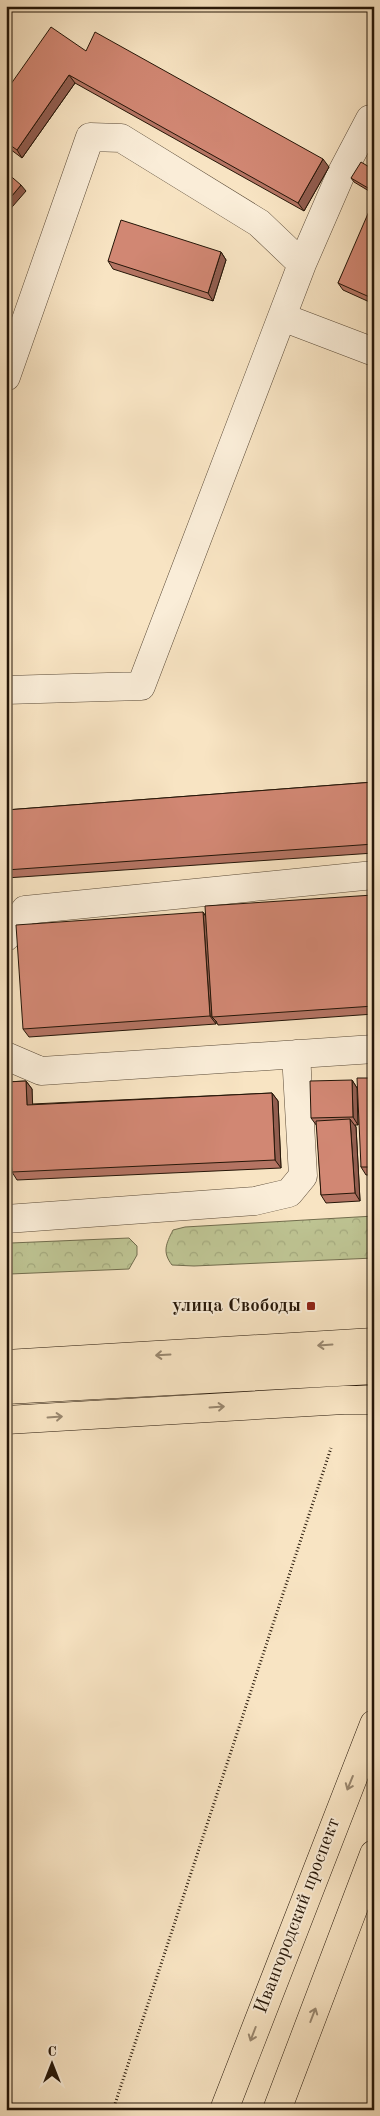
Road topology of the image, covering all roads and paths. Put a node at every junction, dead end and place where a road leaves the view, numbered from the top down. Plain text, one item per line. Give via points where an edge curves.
1 (370, 119) dead end
2 (302, 264) junction
3 (282, 317) junction
4 (374, 352) edge
5 (6, 377) edge
6 (6, 690) edge
7 (374, 875) edge
8 (6, 937) edge
9 (374, 1049) edge
10 (296, 1054) junction
11 (6, 1056) edge
12 (6, 1219) edge
13 (374, 1342) edge
14 (6, 1364) edge
15 (374, 1370) edge
16 (6, 1390) edge
17 (374, 1400) edge
18 (6, 1420) edge
19 (331, 1448) dead end
20 (374, 1724) edge
21 (374, 1854) edge
22 (113, 2110) edge
23 (224, 2110) edge
24 (277, 2110) edge

1 - 2 lane via 341,174
2 - 3 lane
2 - 5 lane via 259,223 121,138 90,136
3 - 4 lane
3 - 6 lane via 141,686
7 - 8 lane via 25,910
9 - 10 lane
10 - 11 lane via 41,1071
10 - 12 lane via 303,1176 289,1193 255,1201
13 -> 14 main road
15 - 16 main road
18 -> 17 main road
19 - 22 path
20 -> 23 main road, Ивангородский проспект
24 -> 21 main road

